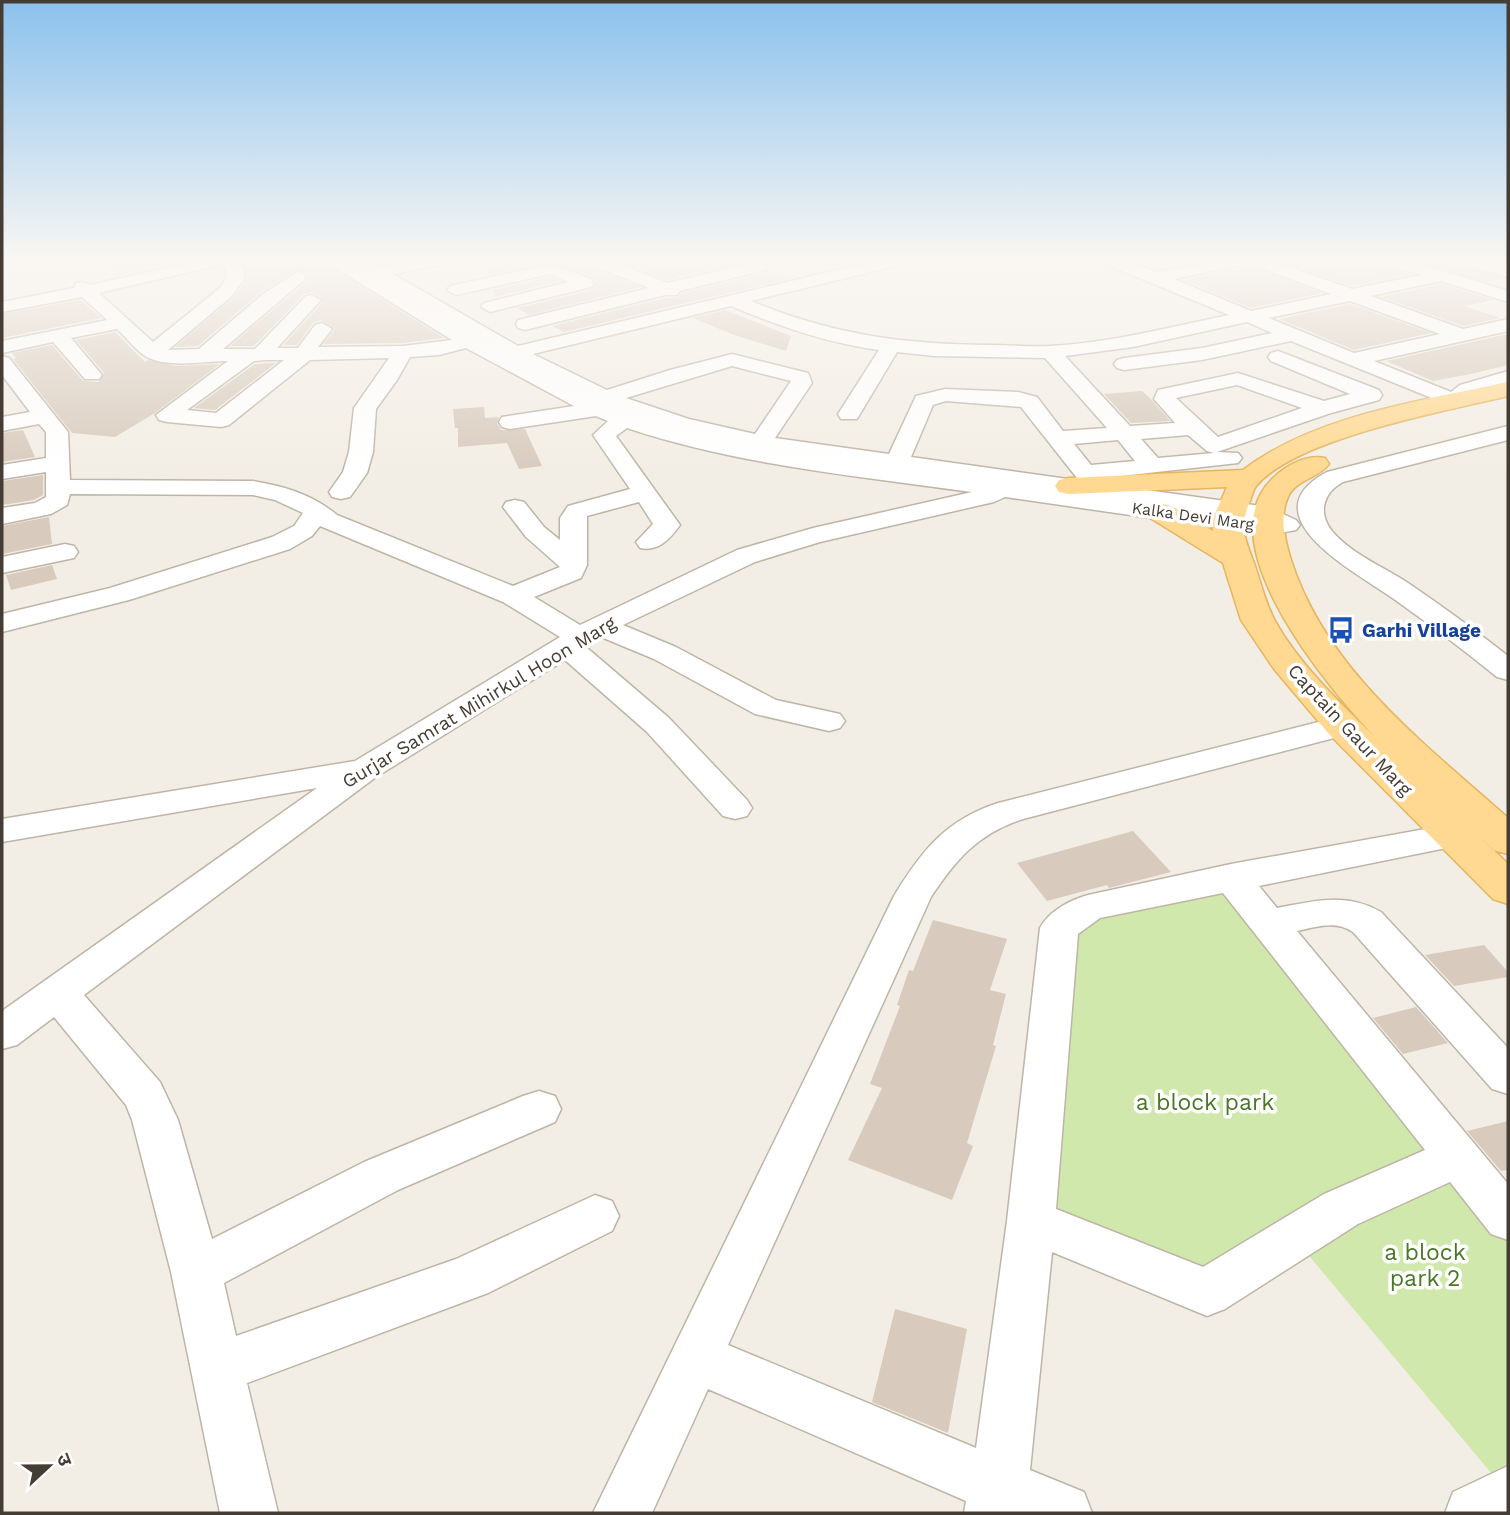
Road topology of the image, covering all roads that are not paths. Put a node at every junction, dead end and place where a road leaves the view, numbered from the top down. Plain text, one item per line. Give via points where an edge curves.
1 (67, 332) edge
2 (132, 332) edge
3 (178, 332) edge
4 (231, 332) edge
5 (279, 332) edge
6 (320, 332) edge
7 (456, 332) edge
8 (472, 332) edge
9 (542, 332) edge
10 (600, 332) edge
11 (819, 332) edge
12 (1177, 332) edge
13 (1282, 332) edge
14 (1451, 332) edge
15 (1481, 332) edge
16 (57, 335) junction
17 (1290, 335) junction
18 (1463, 336) junction
19 (472, 341) junction
20 (562, 341) junction
21 (891, 346) junction
22 (2, 347) edge
23 (153, 352) junction
24 (403, 352) junction
25 (1050, 352) junction
26 (507, 354) junction
27 (303, 355) junction
28 (253, 356) junction
29 (202, 357) junction
30 (1279, 357) dead end
31 (1354, 359) junction
32 (2, 362) edge
33 (1068, 371) junction
34 (92, 375) dead end
35 (1508, 377) edge
36 (1508, 389) edge
37 (1454, 401) junction
38 (604, 403) junction
39 (1322, 408) junction
40 (1508, 409) edge
41 (849, 414) dead end
42 (45, 416) junction
43 (624, 419) junction
44 (510, 422) dead end
45 (2, 424) edge
46 (1193, 428) junction
47 (1124, 433) junction
48 (1508, 433) edge
49 (1057, 438) junction
50 (761, 442) junction
51 (897, 462) junction
52 (1237, 464) junction
53 (1152, 466) junction
54 (2, 472) edge
55 (59, 475) junction
56 (1061, 483) junction
57 (341, 492) dead end
58 (644, 493) junction
59 (514, 507) dead end
60 (318, 510) junction
61 (1157, 510) junction
62 (1228, 515) junction
63 (2, 516) edge
64 (1275, 522) junction
65 (1318, 531) junction
66 (649, 542) dead end
67 (2, 544) edge
68 (1236, 558) junction
69 (2, 565) edge
70 (574, 565) junction
71 (513, 596) junction
72 (2, 623) edge
73 (582, 637) junction
74 (1508, 671) edge
75 (829, 721) dead end
76 (1342, 726) junction
77 (364, 769) junction
78 (735, 808) dead end
79 (2, 830) edge
80 (1453, 836) junction
81 (1508, 839) edge
82 (1231, 877) junction
83 (1508, 889) edge
84 (1268, 922) junction
85 (57, 992) junction
86 (2, 1034) edge
87 (1508, 1077) edge
88 (539, 1109) dead end
89 (1457, 1157) junction
90 (595, 1216) dead end
91 (1508, 1220) edge
92 (1031, 1221) junction
93 (196, 1272) junction
94 (696, 1357) junction
95 (218, 1368) junction
96 (1508, 1494) edge
97 (996, 1499) edge
98 (249, 1513) edge
99 (622, 1513) edge
100 (1063, 1513) edge
101 (1474, 1513) edge

1 - 16 street
2 - 23 street
3 - 23 street
4 - 29 street
5 - 28 street
6 - 27 street
7 - 19 street, Kalka Devi Marg
8 - 26 street, Kalka Devi Marg
9 - 20 street
10 - 20 street
11 - 21 street
12 - 25 street
13 - 17 street
14 - 18 street
15 - 18 street
16 - 22 street
16 - 34 street
17 - 31 street
17 - 33 street via 1202,354
18 - 31 street
19 - 24 street
19 - 26 street, Kalka Devi Marg
20 - 26 street
21 - 25 street
21 - 41 street
23 - 29 street
24 - 27 street
24 - 57 street via 365,408 361,452 355,473
25 - 33 street
26 - 38 street, Kalka Devi Marg
27 - 28 street
27 - 28 street via 221,419 167,415
28 - 29 street
30 - 39 street via 1371,395
31 - 37 street
32 - 42 street
33 - 47 street
35 - 37 street via 1467,389
36 - 37 main road
37 - 52 main road via 1322,437 1274,459
38 - 43 street, Kalka Devi Marg
38 - 44 street
38 - 50 street, Kalka Devi Marg
38 - 50 street via 677,374 732,360 801,377 802,383
39 - 46 street via 1238,379 1166,393 1165,399
39 - 52 street
40 - 64 main road via 1402,432 1312,465 1275,490 1269,503
42 - 45 street
42 - 55 street via 57,432
43 - 56 street, Kalka Devi Marg via 772,457
43 - 58 street via 604,435
46 - 47 street
46 - 52 street
47 - 49 street
47 - 53 street
48 - 65 street via 1319,484 1313,492 1312,508
49 - 51 street via 1029,401 930,397
49 - 56 street
50 - 51 street, Kalka Devi Marg
51 - 56 street, Kalka Devi Marg
52 - 53 street
52 - 56 main road
52 - 62 main road via 1243,483
53 - 56 street
54 - 55 street
55 - 60 street via 253,488 282,492
55 - 63 street via 58,500 52,505
56 - 61 street, Kalka Devi Marg
56 - 62 street, Kalka Devi Marg
56 - 73 street, Gurjar Samrat Mihirkul Hoon Marg via 813,536 746,556
58 - 66 street via 667,525
58 - 70 street via 577,511 573,519
59 - 70 street
60 - 71 street via 328,520
60 - 72 street via 303,531 281,543 119,594
61 - 62 street, Kalka Devi Marg
61 - 68 main road
62 - 64 street, Kalka Devi Marg
62 - 68 main road, Captain Gaur Marg
64 - 65 street, Kalka Devi Marg
64 - 81 main road, Captain Gaur Marg via 1277,575 1300,622 1329,664 1369,710
65 - 74 street
67 - 69 street via 61,543
68 - 76 main road, Captain Gaur Marg via 1258,620 1286,662
70 - 71 street via 559,578
71 - 73 street
73 - 75 street via 665,653 766,707
73 - 77 street, Gurjar Samrat Mihirkul Hoon Marg
73 - 78 street
76 - 80 main road, Captain Gaur Marg
76 - 94 street via 1008,813 975,825 945,849 913,896
77 - 79 street
77 - 85 street, Gurjar Samrat Mihirkul Hoon Marg
80 - 82 street
80 - 83 main road, Captain Gaur Marg
82 - 84 street
82 - 92 street via 1088,908 1059,928
84 - 87 street via 1334,911 1352,913 1367,922
84 - 89 street
85 - 86 street, Gurjar Samrat Mihirkul Hoon Marg
85 - 93 street via 144,1095 155,1120
88 - 93 street via 381,1176
89 - 91 street
89 - 92 street via 1341,1209 1207,1292
90 - 95 street via 470,1277
92 - 97 street
93 - 95 street
94 - 97 street
94 - 99 street
95 - 98 street
96 - 101 street
97 - 100 street

